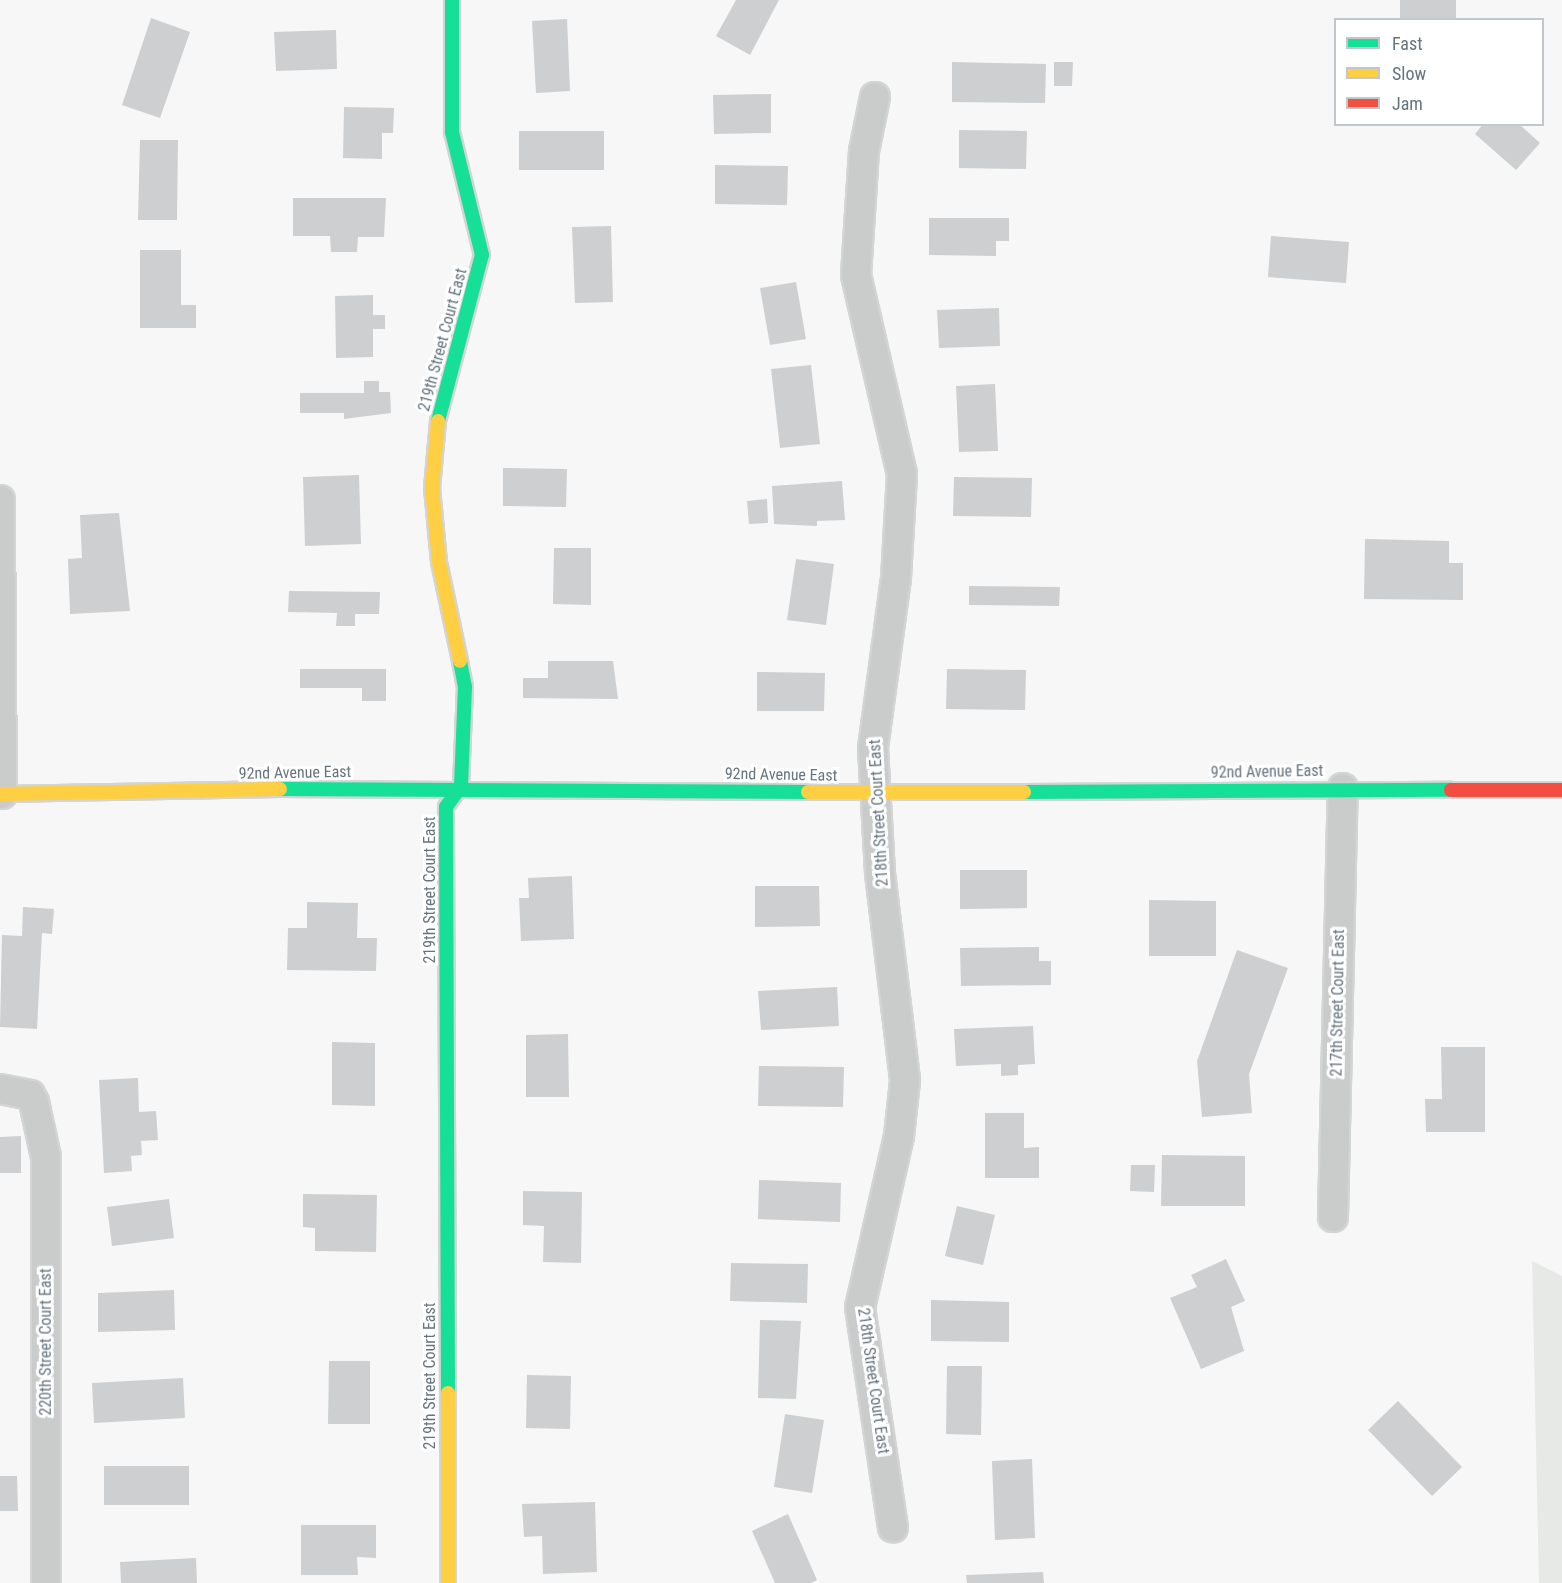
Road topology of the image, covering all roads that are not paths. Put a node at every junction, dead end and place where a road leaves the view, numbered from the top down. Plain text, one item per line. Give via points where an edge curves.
1 (452, 0) edge
2 (875, 97) dead end
3 (0, 500) edge
4 (461, 786) junction
5 (1343, 788) junction
6 (1562, 790) edge
7 (879, 793) junction
8 (1, 794) edge
9 (0, 1089) edge
10 (1333, 1217) dead end
11 (893, 1528) dead end
12 (46, 1583) edge
13 (447, 1583) edge

1 - 4 street, 219th Street Court East via 452,132 482,255 440,403 432,488 439,562 465,687
2 - 7 street, 218th Street Court East via 864,151 856,275 902,474 896,578 873,748
3 - 8 street
4 - 7 street, 92nd Avenue East
4 - 8 street, 92nd Avenue East
4 - 13 street, 219th Street Court East via 447,807
5 - 6 street, 92nd Avenue East
5 - 7 street, 92nd Avenue East
5 - 10 street, 217th Street Court East
7 - 11 street, 218th Street Court East via 880,873 898,988 905,1081 899,1136 860,1307
9 - 12 street, 220th Street Court East via 30,1095 46,1157

